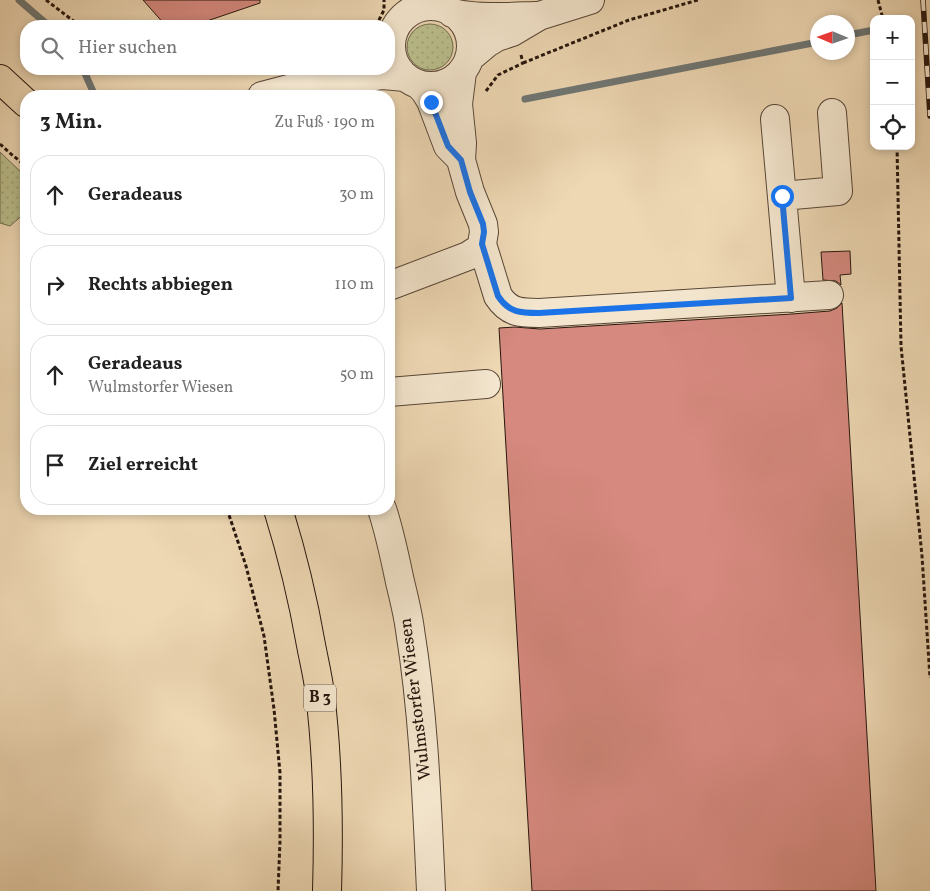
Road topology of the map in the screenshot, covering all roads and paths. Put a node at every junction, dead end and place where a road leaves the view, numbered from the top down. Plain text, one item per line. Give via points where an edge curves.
1 (46, 0) edge
2 (384, 0) edge
3 (590, 0) edge
4 (698, 0) edge
5 (878, 0) edge
6 (442, 7) edge
7 (882, 15) edge
8 (539, 16) junction
9 (72, 20) edge
10 (389, 20) edge
11 (395, 22) edge
12 (395, 62) edge
13 (523, 63) dead end
14 (465, 65) junction
15 (327, 75) edge
16 (0, 79) edge
17 (412, 80) junction
18 (281, 90) edge
19 (20, 97) edge
20 (832, 113) dead end
21 (775, 119) dead end
22 (0, 144) edge
23 (898, 150) edge
24 (461, 160) junction
25 (20, 162) edge
26 (782, 196) junction
27 (482, 244) junction
28 (395, 284) edge
29 (829, 295) dead end
30 (791, 298) junction
31 (486, 384) dead end
32 (395, 392) edge
33 (229, 515) edge
34 (280, 515) edge
35 (384, 515) edge
36 (930, 678) edge
37 (278, 891) edge
38 (328, 891) edge
39 (431, 891) edge

1 - 9 path
2 - 10 path
3 - 8 street
4 - 13 path via 629,20
5 - 7 path
6 - 8 street via 481,17
6 - 11 street via 417,9
6 - 14 street via 463,23 468,33 470,44
8 - 14 street via 487,43
12 - 17 street
14 - 17 street via 450,81 440,85 429,86
14 - 24 street via 458,104
15 - 17 street via 342,81 383,75
15 - 18 street
16 - 19 main road
17 - 24 street via 425,91 448,146
20 - 26 street via 838,191
21 - 26 street
22 - 25 path
23 - 36 path via 901,346 922,556
24 - 27 street via 483,224
26 - 30 street
27 - 28 street via 468,256
27 - 30 street via 498,296 519,312
29 - 30 street
31 - 32 street
33 - 37 path via 264,636 274,709 280,773
34 - 38 main road, B 3 via 302,597 320,693 326,768
35 - 39 street, Wulmstorfer Wiesen via 410,629 417,679 427,788

